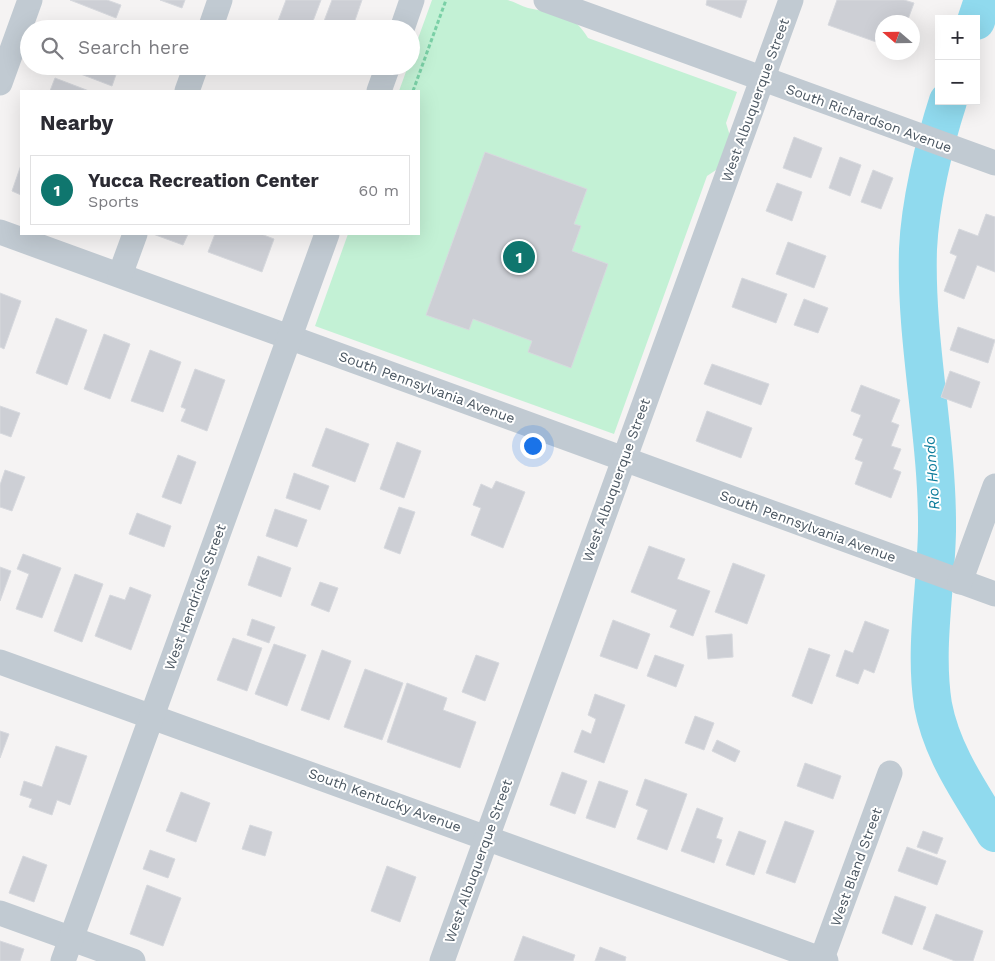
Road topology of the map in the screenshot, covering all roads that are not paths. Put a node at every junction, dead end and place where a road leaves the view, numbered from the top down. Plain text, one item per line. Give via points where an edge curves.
1 (30, 0) edge
2 (220, 0) edge
3 (412, 0) edge
4 (546, 0) edge
5 (791, 0) edge
6 (23, 20) edge
7 (213, 20) edge
8 (405, 20) edge
9 (20, 28) edge
10 (193, 75) edge
11 (385, 75) edge
12 (763, 79) junction
13 (0, 83) edge
14 (187, 90) edge
15 (379, 90) edge
16 (995, 163) edge
17 (0, 232) edge
18 (135, 235) edge
19 (327, 235) edge
20 (120, 275) junction
21 (289, 337) junction
22 (624, 458) junction
23 (995, 486) edge
24 (960, 582) junction
25 (995, 594) edge
26 (0, 662) edge
27 (151, 717) junction
28 (890, 773) dead end
29 (487, 836) junction
30 (0, 913) edge
31 (67, 950) edge
32 (823, 960) edge
33 (133, 961) edge
34 (442, 961) edge

1 - 6 street
2 - 7 street
3 - 8 street
4 - 12 street, South Richardson Avenue
5 - 12 street, West Albuquerque Street
9 - 13 street
10 - 14 street
11 - 15 street
12 - 16 street, South Richardson Avenue
12 - 22 street, West Albuquerque Street
17 - 20 street, South Pennsylvania Avenue
18 - 20 street
19 - 21 street, West Hendricks Street
20 - 21 street, South Pennsylvania Avenue
21 - 22 street, South Pennsylvania Avenue
21 - 27 street, West Hendricks Street
22 - 24 street, South Pennsylvania Avenue
22 - 29 street, West Albuquerque Street
23 - 24 street
24 - 25 street, South Pennsylvania Avenue
26 - 27 street, South Kentucky Avenue
27 - 29 street, South Kentucky Avenue
27 - 31 street, West Hendricks Street
28 - 32 street, West Bland Street
29 - 32 street, South Kentucky Avenue
29 - 34 street, West Albuquerque Street
30 - 31 street
31 - 33 street

